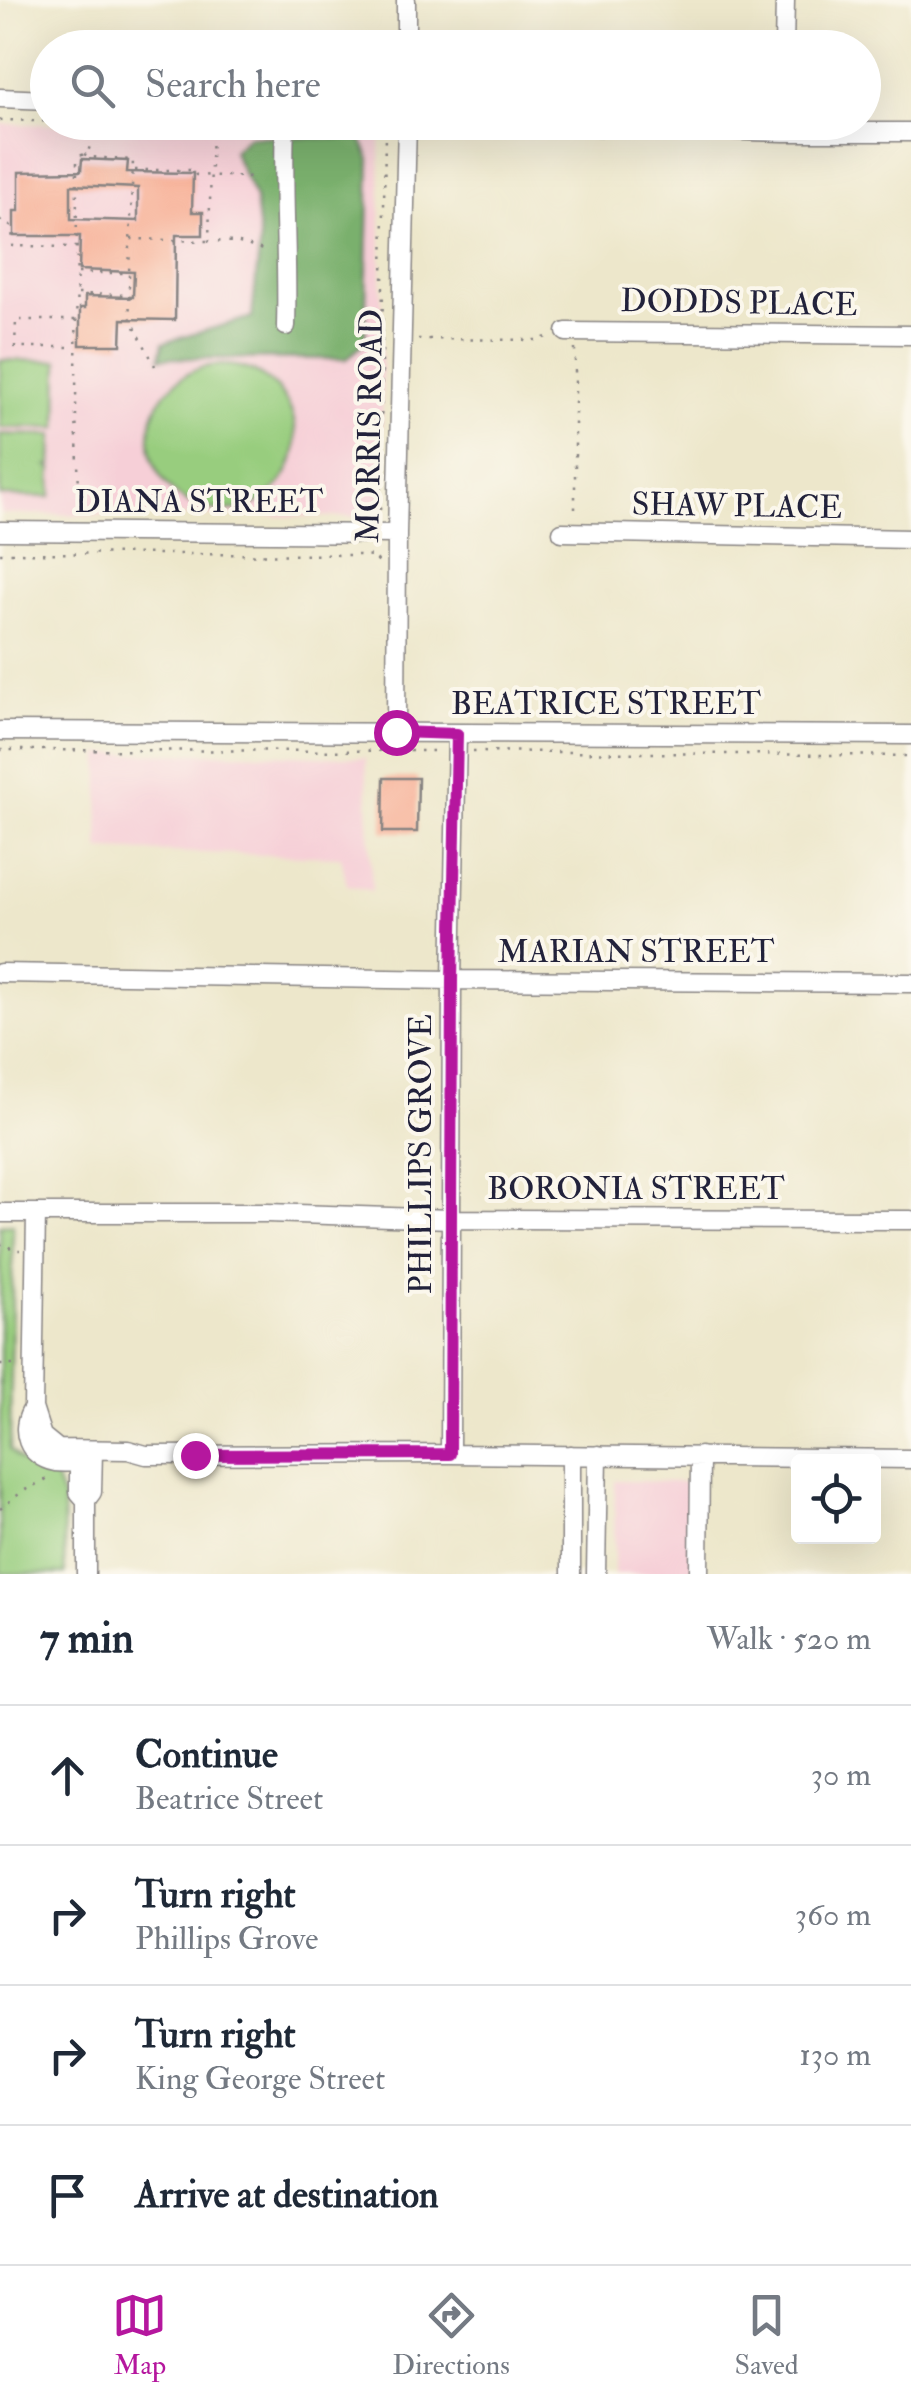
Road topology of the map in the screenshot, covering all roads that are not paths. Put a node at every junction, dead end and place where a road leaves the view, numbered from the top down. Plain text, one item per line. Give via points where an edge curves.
1 (406, 0) edge
2 (786, 0) edge
3 (406, 30) edge
4 (785, 30) edge
5 (0, 98) edge
6 (30, 99) edge
7 (881, 131) edge
8 (911, 132) edge
9 (284, 140) edge
10 (407, 140) edge
11 (286, 326) dead end
12 (570, 332) road end
13 (911, 335) edge
14 (0, 531) edge
15 (568, 533) road end
16 (397, 534) junction
17 (911, 539) edge
18 (0, 731) edge
19 (396, 732) junction
20 (457, 734) junction
21 (911, 735) edge
22 (0, 973) edge
23 (452, 980) junction
24 (911, 984) edge
25 (0, 1212) edge
26 (36, 1212) junction
27 (451, 1219) junction
28 (911, 1220) edge
29 (450, 1454) junction
30 (571, 1455) junction
31 (598, 1455) junction
32 (700, 1456) junction
33 (86, 1457) junction
34 (911, 1459) edge
35 (86, 1574) edge
36 (571, 1574) edge
37 (596, 1574) edge
38 (699, 1574) edge

1 - 3 street
2 - 4 street
5 - 6 street
7 - 8 street
9 - 11 street
10 - 16 street, MORRIS ROAD
12 - 13 street, DODDS PLACE
14 - 16 street, DIANA STREET
15 - 17 street, SHAW PLACE
16 - 19 street, MORRIS ROAD
18 - 19 street, BEATRICE STREET
19 - 20 street, BEATRICE STREET
20 - 21 street, BEATRICE STREET
20 - 23 street, PHILLIPS GROVE
22 - 23 street, MARIAN STREET
23 - 24 street, MARIAN STREET
23 - 27 street, PHILLIPS GROVE
25 - 26 street, BORONIA STREET
26 - 27 street, BORONIA STREET
26 - 33 street via 33,1408 26,1418 39,1456 58,1462
27 - 28 street, BORONIA STREET
27 - 29 street, PHILLIPS GROVE
29 - 30 street
29 - 33 street
30 - 31 street
30 - 36 street
31 - 32 street
31 - 37 street
32 - 34 street
32 - 38 street
33 - 35 street via 79,1492 86,1500

